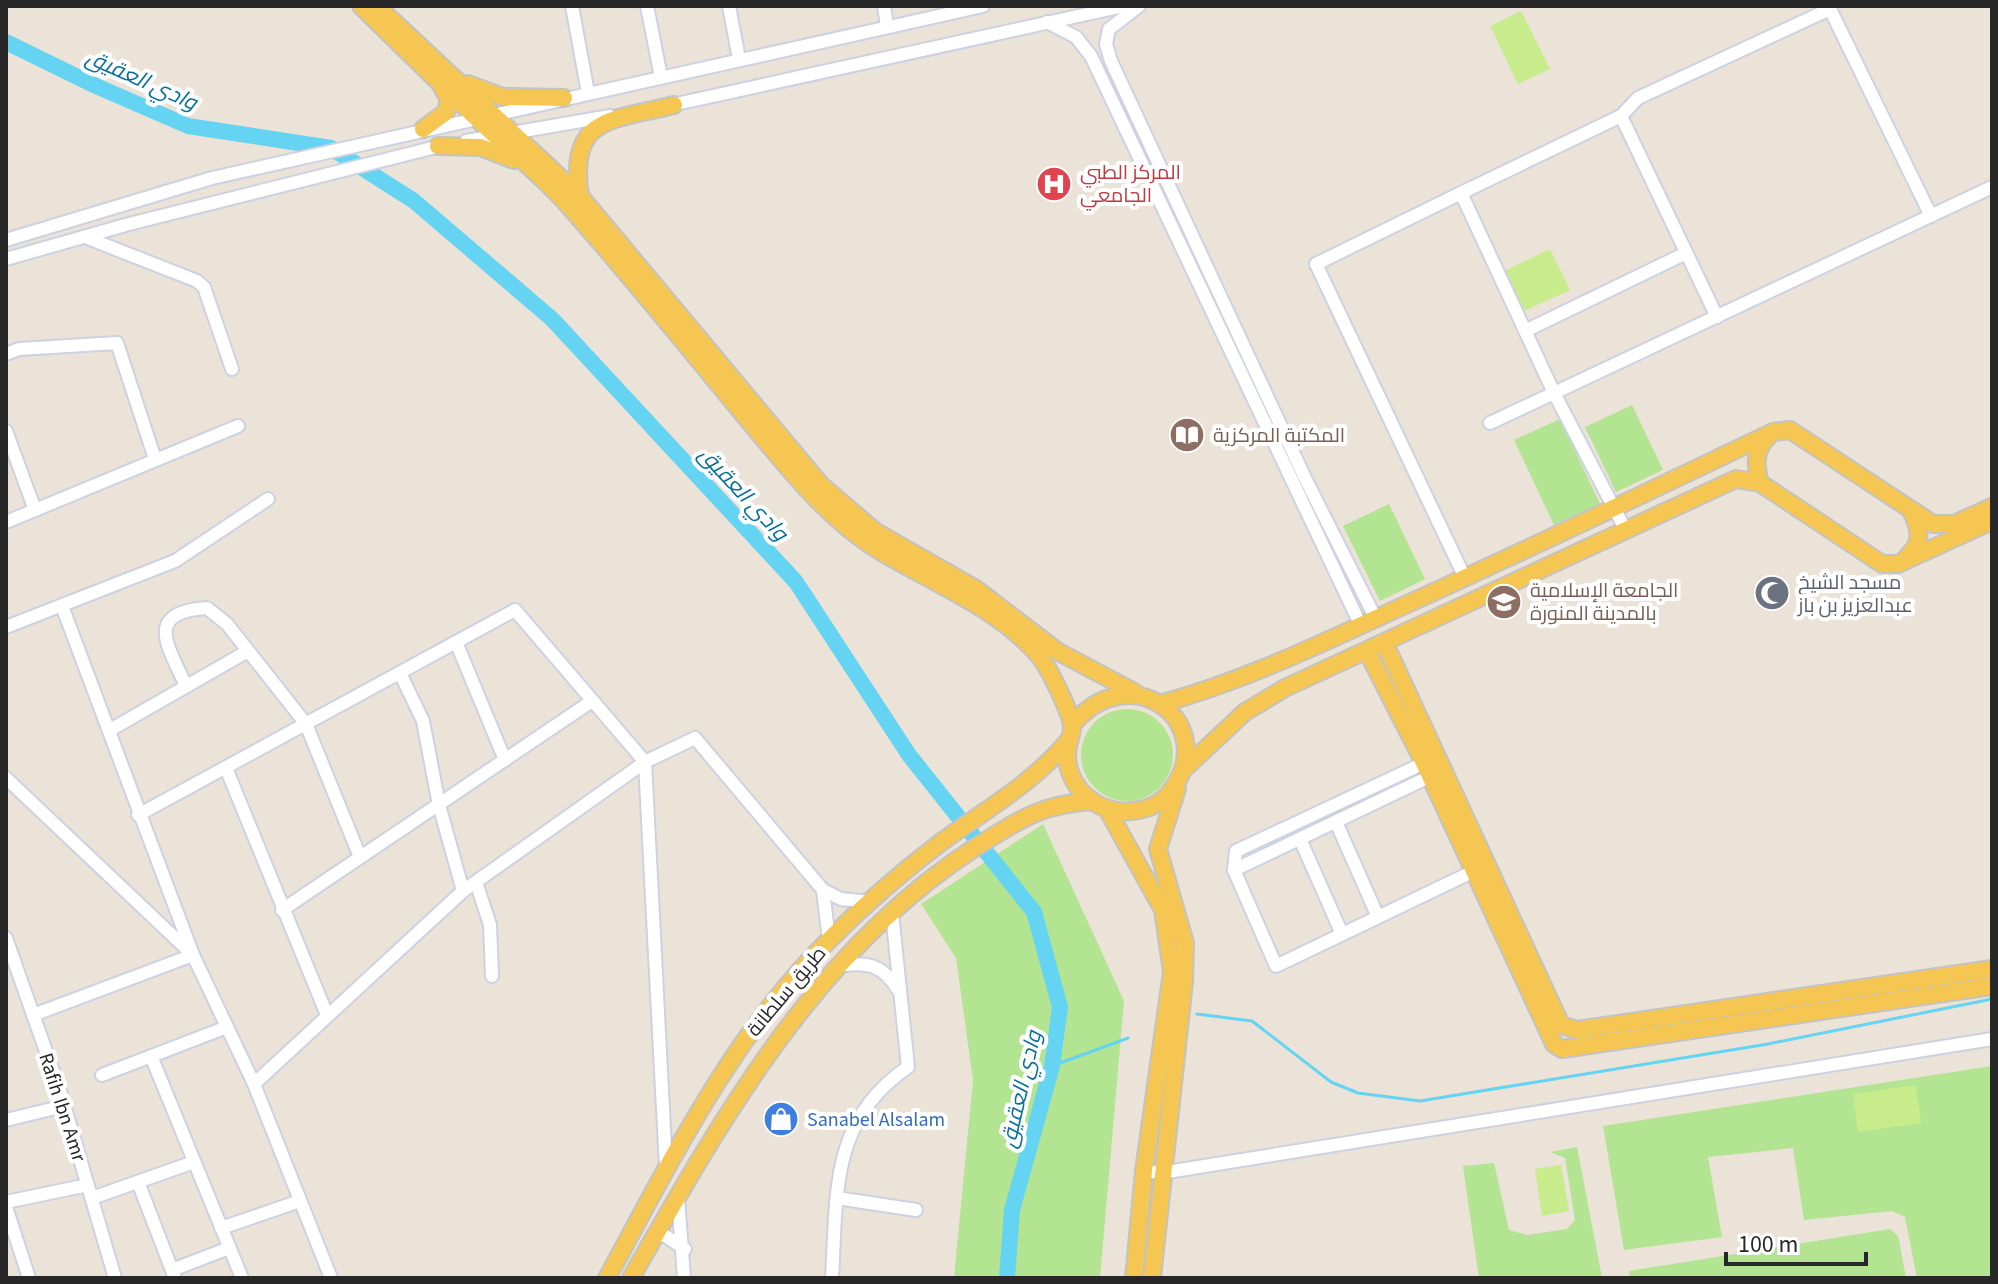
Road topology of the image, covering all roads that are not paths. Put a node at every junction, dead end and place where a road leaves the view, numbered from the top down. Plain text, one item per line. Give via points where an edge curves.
1 (361, 6) edge
2 (377, 6) edge
3 (572, 6) edge
4 (647, 6) edge
5 (729, 6) edge
6 (884, 6) edge
7 (983, 6) edge
8 (1124, 6) edge
9 (1139, 6) edge
10 (1047, 22) junction
11 (887, 26) junction
12 (739, 59) junction
13 (440, 74) junction
14 (661, 77) junction
15 (1122, 84) junction
16 (1105, 90) junction
17 (588, 93) junction
18 (564, 98) junction
19 (674, 105) junction
20 (496, 115) junction
21 (1621, 116) junction
22 (478, 119) junction
23 (423, 129) junction
24 (515, 133) junction
25 (496, 136) junction
26 (438, 146) junction
27 (547, 182) junction
28 (1992, 187) edge
29 (1461, 193) junction
30 (580, 196) junction
31 (1931, 216) junction
32 (85, 237) junction
33 (6, 240) edge
34 (1686, 253) junction
35 (6, 259) edge
36 (1717, 317) junction
37 (1525, 331) junction
38 (6, 354) edge
39 (232, 369) dead end
40 (1554, 393) junction
41 (1490, 423) dead end
42 (238, 426) dead end
43 (6, 431) edge
44 (1773, 432) junction
45 (155, 459) junction
46 (1760, 483) junction
47 (1664, 484) junction
48 (268, 499) dead end
49 (1674, 506) junction
50 (1992, 507) edge
51 (1614, 509) junction
52 (35, 510) junction
53 (1911, 510) junction
54 (1992, 521) edge
55 (6, 522) edge
56 (1625, 529) junction
57 (1898, 564) junction
58 (1465, 578) junction
59 (1408, 604) junction
60 (62, 606) junction
61 (1368, 622) junction
62 (6, 627) edge
63 (1418, 627) junction
64 (456, 642) junction
65 (1385, 644) junction
66 (248, 651) junction
67 (1367, 651) junction
68 (400, 673) junction
69 (186, 686) junction
70 (1152, 700) junction
71 (592, 701) junction
72 (306, 724) junction
73 (110, 730) junction
74 (1070, 733) junction
75 (505, 760) junction
76 (645, 762) junction
77 (226, 768) junction
78 (1427, 770) junction
79 (1182, 773) junction
80 (6, 778) edge
81 (439, 805) junction
82 (1099, 805) junction
83 (138, 815) junction
84 (1336, 822) junction
85 (1300, 839) junction
86 (360, 857) junction
87 (1234, 870) junction
88 (1474, 871) junction
89 (476, 882) junction
90 (823, 890) junction
91 (463, 891) junction
92 (870, 902) junction
93 (282, 910) junction
94 (892, 913) junction
95 (1378, 917) junction
96 (1342, 934) junction
97 (6, 938) edge
98 (829, 940) junction
99 (193, 955) junction
100 (838, 966) junction
101 (1992, 969) edge
102 (492, 976) dead end
103 (1992, 986) edge
104 (900, 994) junction
105 (33, 1015) junction
106 (327, 1015) junction
107 (227, 1027) junction
108 (1992, 1039) edge
109 (151, 1056) junction
110 (102, 1075) dead end
111 (254, 1084) junction
112 (64, 1106) junction
113 (664, 1109) junction
114 (6, 1120) edge
115 (691, 1126) junction
116 (194, 1162) junction
117 (666, 1170) junction
118 (1153, 1172) junction
119 (138, 1182) junction
120 (88, 1185) junction
121 (92, 1198) junction
122 (678, 1198) junction
123 (837, 1198) junction
124 (300, 1201) junction
125 (6, 1205) edge
126 (916, 1210) dead end
127 (221, 1228) junction
128 (655, 1237) junction
129 (229, 1248) junction
130 (685, 1249) junction
131 (174, 1274) edge
132 (111, 1277) edge
133 (29, 1278) edge
134 (242, 1278) edge
135 (331, 1278) edge
136 (607, 1278) edge
137 (631, 1278) edge
138 (684, 1278) edge
139 (832, 1278) edge
140 (1134, 1278) edge
141 (1152, 1278) edge

1 - 13 main road
2 - 13 main road
3 - 17 street
4 - 14 street
5 - 12 street
6 - 11 street
7 - 11 street
8 - 10 street
9 - 15 street via 1109,29 1106,44
10 - 16 street via 1084,45
10 - 19 street
11 - 12 street
12 - 14 street
13 - 18 main road via 490,94
13 - 20 main road
13 - 22 main road
13 - 23 main road via 449,106 443,117
14 - 17 street
15 - 16 street
15 - 61 street
16 - 61 street
17 - 18 street
18 - 20 street
19 - 24 street
19 - 30 main road via 593,130 579,149
20 - 22 street
20 - 24 main road
21 - 29 street
21 - 31 street via 1638,98 1830,9
21 - 34 street
22 - 23 street
22 - 25 main road
23 - 33 street via 212,178
24 - 25 street
24 - 30 main road
25 - 26 street
25 - 27 main road
26 - 27 main road via 497,152
26 - 32 street
27 - 74 main road via 810,494 868,544 972,603 1039,656
28 - 31 street
29 - 37 street
29 - 58 street via 1316,264
30 - 70 main road via 849,512 976,589 1057,651
31 - 36 street
32 - 35 street
32 - 39 street via 204,287
34 - 36 street
34 - 37 street
36 - 40 street
37 - 40 street
38 - 45 street via 117,343
40 - 41 street
40 - 51 street
42 - 45 street
43 - 52 street
44 - 46 main road via 1760,444 1756,457
44 - 47 main road
44 - 53 main road via 1790,430
45 - 52 street
46 - 49 main road via 1736,479
46 - 57 main road via 1873,561
47 - 49 main road
47 - 51 main road
48 - 60 street via 175,561
49 - 56 main road
50 - 53 main road via 1954,524 1933,524
51 - 56 street
51 - 58 main road
52 - 55 street
53 - 57 main road via 1920,531 1917,548
54 - 57 main road
56 - 63 main road
58 - 59 main road
59 - 61 main road
59 - 63 main road
60 - 62 street
60 - 73 street
61 - 70 main road via 1273,665
63 - 65 main road
64 - 68 street
64 - 71 street via 515,610
64 - 75 street
65 - 67 main road
65 - 101 main road via 1561,1025 1577,1030
66 - 69 street
66 - 69 street via 207,608 167,620 165,638
66 - 72 street
67 - 78 main road
67 - 79 main road via 1245,712
68 - 72 street
68 - 81 street via 423,721
69 - 73 street
70 - 74 main road via 1117,694 1100,700
70 - 79 main road via 1179,725 1185,742
71 - 75 street
71 - 76 street
72 - 77 street
72 - 86 street
73 - 83 street
74 - 82 main road via 1070,775
74 - 92 main road, طريق سلطانة via 1042,771
75 - 81 street
76 - 89 street
76 - 90 street via 695,738
76 - 113 street
77 - 83 street
77 - 93 street
78 - 84 street
78 - 87 street via 1236,851
78 - 88 main road
79 - 82 main road via 1157,804 1124,812
79 - 118 main road via 1158,849 1185,943 1184,982
80 - 99 street
81 - 86 street
81 - 91 street
82 - 94 main road, طريق سلطانة via 1053,804 1023,817 950,864
82 - 118 main road via 1163,910 1171,951
83 - 99 street
84 - 85 street
84 - 95 street
85 - 87 street
85 - 96 street
86 - 93 street
87 - 96 street via 1276,966
88 - 95 street
88 - 103 main road via 1554,1044 1562,1049
89 - 91 street
89 - 102 street via 490,925
90 - 92 street via 841,899
90 - 98 street
91 - 106 street
92 - 98 main road, طريق سلطانة
93 - 106 street
94 - 100 main road, طريق سلطانة
94 - 104 street
95 - 96 street
97 - 105 street, Rafih Ibn Amr
98 - 115 main road, طريق سلطانة via 765,1012
99 - 105 street
99 - 107 street
100 - 104 street via 872,964 883,969
100 - 122 main road, طريق سلطانة via 735,1100
104 - 123 street via 908,1067 871,1096 858,1116 841,1164
105 - 112 street, Rafih Ibn Amr
106 - 111 street
107 - 109 street
107 - 111 street
108 - 118 street
109 - 110 street
109 - 116 street
111 - 124 street
112 - 114 street
112 - 120 street, Rafih Ibn Amr
113 - 115 street via 672,1125
113 - 117 street
115 - 117 main road, طريق سلطانة
116 - 119 street
116 - 127 street
117 - 136 main road, طريق سلطانة
118 - 140 main road
118 - 141 main road
119 - 121 street
119 - 131 street
120 - 121 street, Rafih Ibn Amr
120 - 125 street
121 - 132 street, Rafih Ibn Amr
122 - 128 main road, طريق سلطانة
122 - 130 street
123 - 126 street
123 - 139 street
124 - 127 street
124 - 135 street
125 - 133 street
127 - 129 street
128 - 130 street via 664,1235
128 - 137 main road, طريق سلطانة
129 - 131 street
129 - 134 street
130 - 138 street

